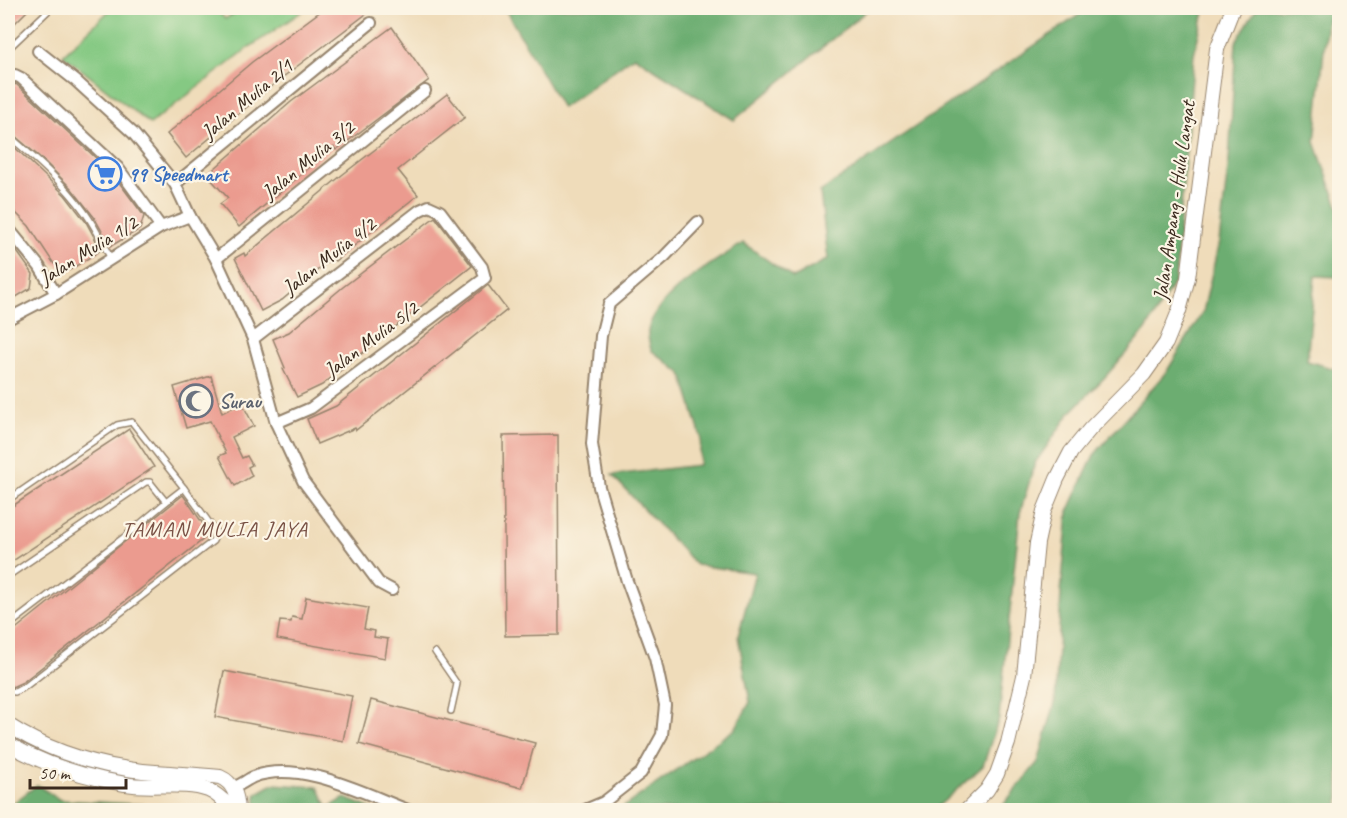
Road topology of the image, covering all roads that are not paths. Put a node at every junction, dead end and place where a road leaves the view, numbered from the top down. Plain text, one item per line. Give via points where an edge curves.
1 (51, 8) edge
2 (1233, 8) edge
3 (371, 22) dead end
4 (8, 49) edge
5 (38, 51) dead end
6 (8, 80) edge
7 (425, 91) dead end
8 (8, 135) edge
9 (175, 184) junction
10 (190, 216) junction
11 (698, 222) dead end
12 (161, 227) junction
13 (8, 228) edge
14 (111, 258) junction
15 (216, 259) junction
16 (485, 278) joint
17 (56, 294) junction
18 (8, 320) edge
19 (253, 339) junction
20 (276, 423) junction
21 (184, 488) junction
22 (8, 500) edge
23 (166, 502) junction
24 (8, 576) edge
25 (392, 590) dead end
26 (8, 626) edge
27 (435, 652) dead end
28 (8, 691) edge
29 (451, 711) dead end
30 (8, 725) edge
31 (8, 744) edge
32 (233, 788) junction
33 (232, 810) edge
34 (238, 810) edge
35 (408, 810) edge
36 (585, 810) edge
37 (967, 810) edge

1 - 4 lane
2 - 37 street, Jalan Ampang - Hulu Langat via 1217,49 1188,279 1179,311 1166,343 1144,374 1090,429 1056,479 1037,543 1024,676 1008,743 997,774
3 - 9 street, Jalan Mulia 2/1
5 - 9 street via 134,133
6 - 12 street via 15,75 21,78 118,168
7 - 15 street, Jalan Mulia 3/2
8 - 14 lane via 65,187 87,215
9 - 10 street
10 - 12 street, Jalan Mulia 1/2
10 - 15 street
11 - 36 street via 609,304 601,336 592,444 599,488 655,658 665,705 662,735 641,773 604,802
12 - 14 street, Jalan Mulia 1/2
13 - 17 street
14 - 17 street, Jalan Mulia 1/2
15 - 19 street
16 - 19 street, Jalan Mulia 4/2 via 482,267 440,211 429,206
16 - 20 street, Jalan Mulia 5/2 via 311,408
17 - 18 street, Jalan Mulia 1/2
19 - 20 street
20 - 25 street via 303,481 379,583
21 - 22 lane via 132,422 124,422
21 - 23 lane
21 - 28 lane via 213,525 213,541 26,686
23 - 24 lane via 146,482
23 - 26 lane
27 - 29 lane via 457,684
30 - 32 street via 72,758 129,770 220,777
31 - 33 street via 66,769 126,785 208,790
32 - 34 street
32 - 35 street via 272,773 301,773

